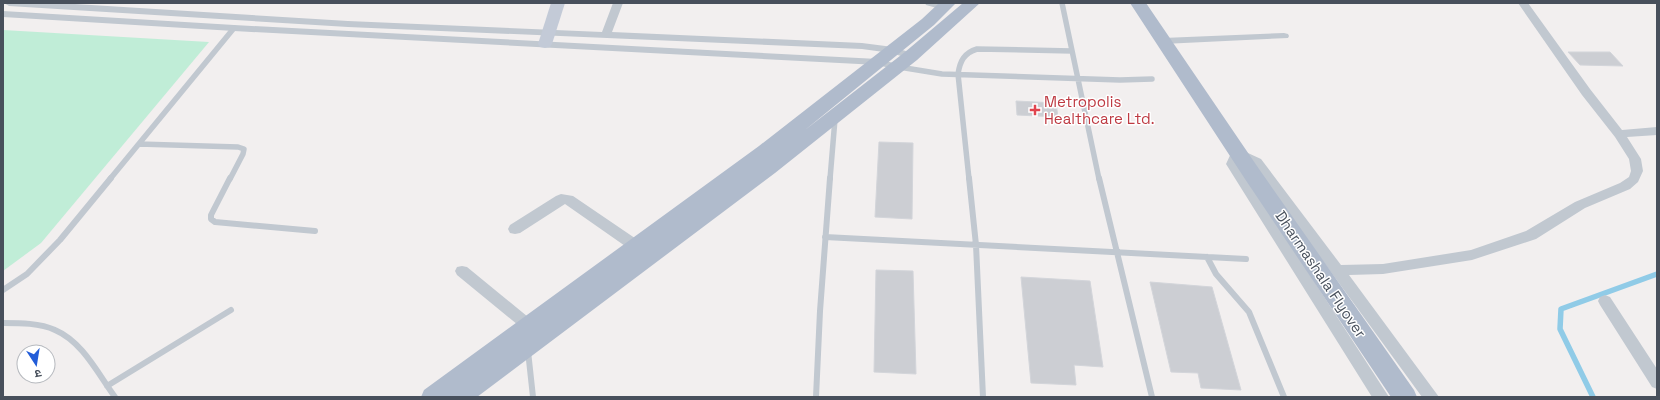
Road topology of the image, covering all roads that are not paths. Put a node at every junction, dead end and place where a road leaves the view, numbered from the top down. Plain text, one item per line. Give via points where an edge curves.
1 (9, 3) edge
2 (558, 3) edge
3 (618, 3) edge
4 (972, 3) edge
5 (1062, 3) edge
6 (1138, 3) edge
7 (1523, 3) edge
8 (941, 4) edge
9 (59, 6) junction
10 (3, 14) edge
11 (46, 17) junction
12 (234, 28) junction
13 (606, 35) junction
14 (1284, 36) dead end
15 (547, 38) junction
16 (1163, 41) junction
17 (1072, 51) junction
18 (895, 59) junction
19 (958, 74) junction
20 (1077, 78) junction
21 (1152, 79) dead end
22 (835, 116) junction
23 (1657, 131) edge
24 (1619, 134) junction
25 (139, 144) junction
26 (1237, 152) junction
27 (515, 229) dead end
28 (316, 231) dead end
29 (825, 237) junction
30 (976, 245) junction
31 (643, 251) junction
32 (1116, 252) junction
33 (1207, 257) junction
34 (1246, 259) dead end
35 (1338, 270) junction
36 (462, 271) dead end
37 (3, 290) edge
38 (1605, 302) dead end
39 (231, 310) dead end
40 (3, 323) edge
41 (529, 335) junction
42 (1657, 382) edge
43 (107, 386) junction
44 (115, 397) edge
45 (433, 397) edge
46 (459, 397) edge
47 (533, 397) edge
48 (816, 397) edge
49 (983, 397) edge
50 (1152, 397) edge
51 (1284, 397) edge
52 (1381, 397) edge
53 (1405, 397) edge
54 (1431, 397) edge

1 - 9 street
2 - 15 street
3 - 13 street
4 - 18 main road
5 - 17 lane
6 - 16 main road, Dharmashala Flyover
7 - 24 street
8 - 18 main road
9 - 11 street
9 - 15 street
10 - 11 street
11 - 12 street
12 - 15 street
12 - 25 lane
13 - 15 street
13 - 18 street via 862,46
14 - 16 street
15 - 18 street
16 - 26 main road, Dharmashala Flyover
17 - 19 lane via 977,49 967,52 962,58
17 - 20 lane
18 - 19 lane via 942,74
18 - 22 main road
18 - 31 main road via 766,151
19 - 20 lane
19 - 30 lane
20 - 21 lane
20 - 32 lane
22 - 29 lane
22 - 31 main road via 768,168
23 - 24 street
24 - 35 street via 1635,159 1637,171 1634,179 1625,186 1580,205 1531,235 1472,255 1383,269
25 - 28 lane via 244,149 211,219 215,222
25 - 37 lane via 60,240 27,274
26 - 35 street via 1256,162
26 - 52 street via 1232,164
26 - 53 main road, Dharmashala Flyover
27 - 31 street via 561,199 565,199
29 - 30 lane
29 - 48 lane
30 - 32 lane
30 - 49 lane
31 - 41 main road
32 - 33 lane
32 - 50 lane
33 - 34 lane
33 - 51 lane via 1216,274 1249,312
35 - 54 street
36 - 41 street
38 - 42 street
39 - 43 lane
40 - 43 lane via 18,323 55,330 75,344
41 - 45 main road
41 - 46 main road
41 - 47 lane
43 - 44 lane

